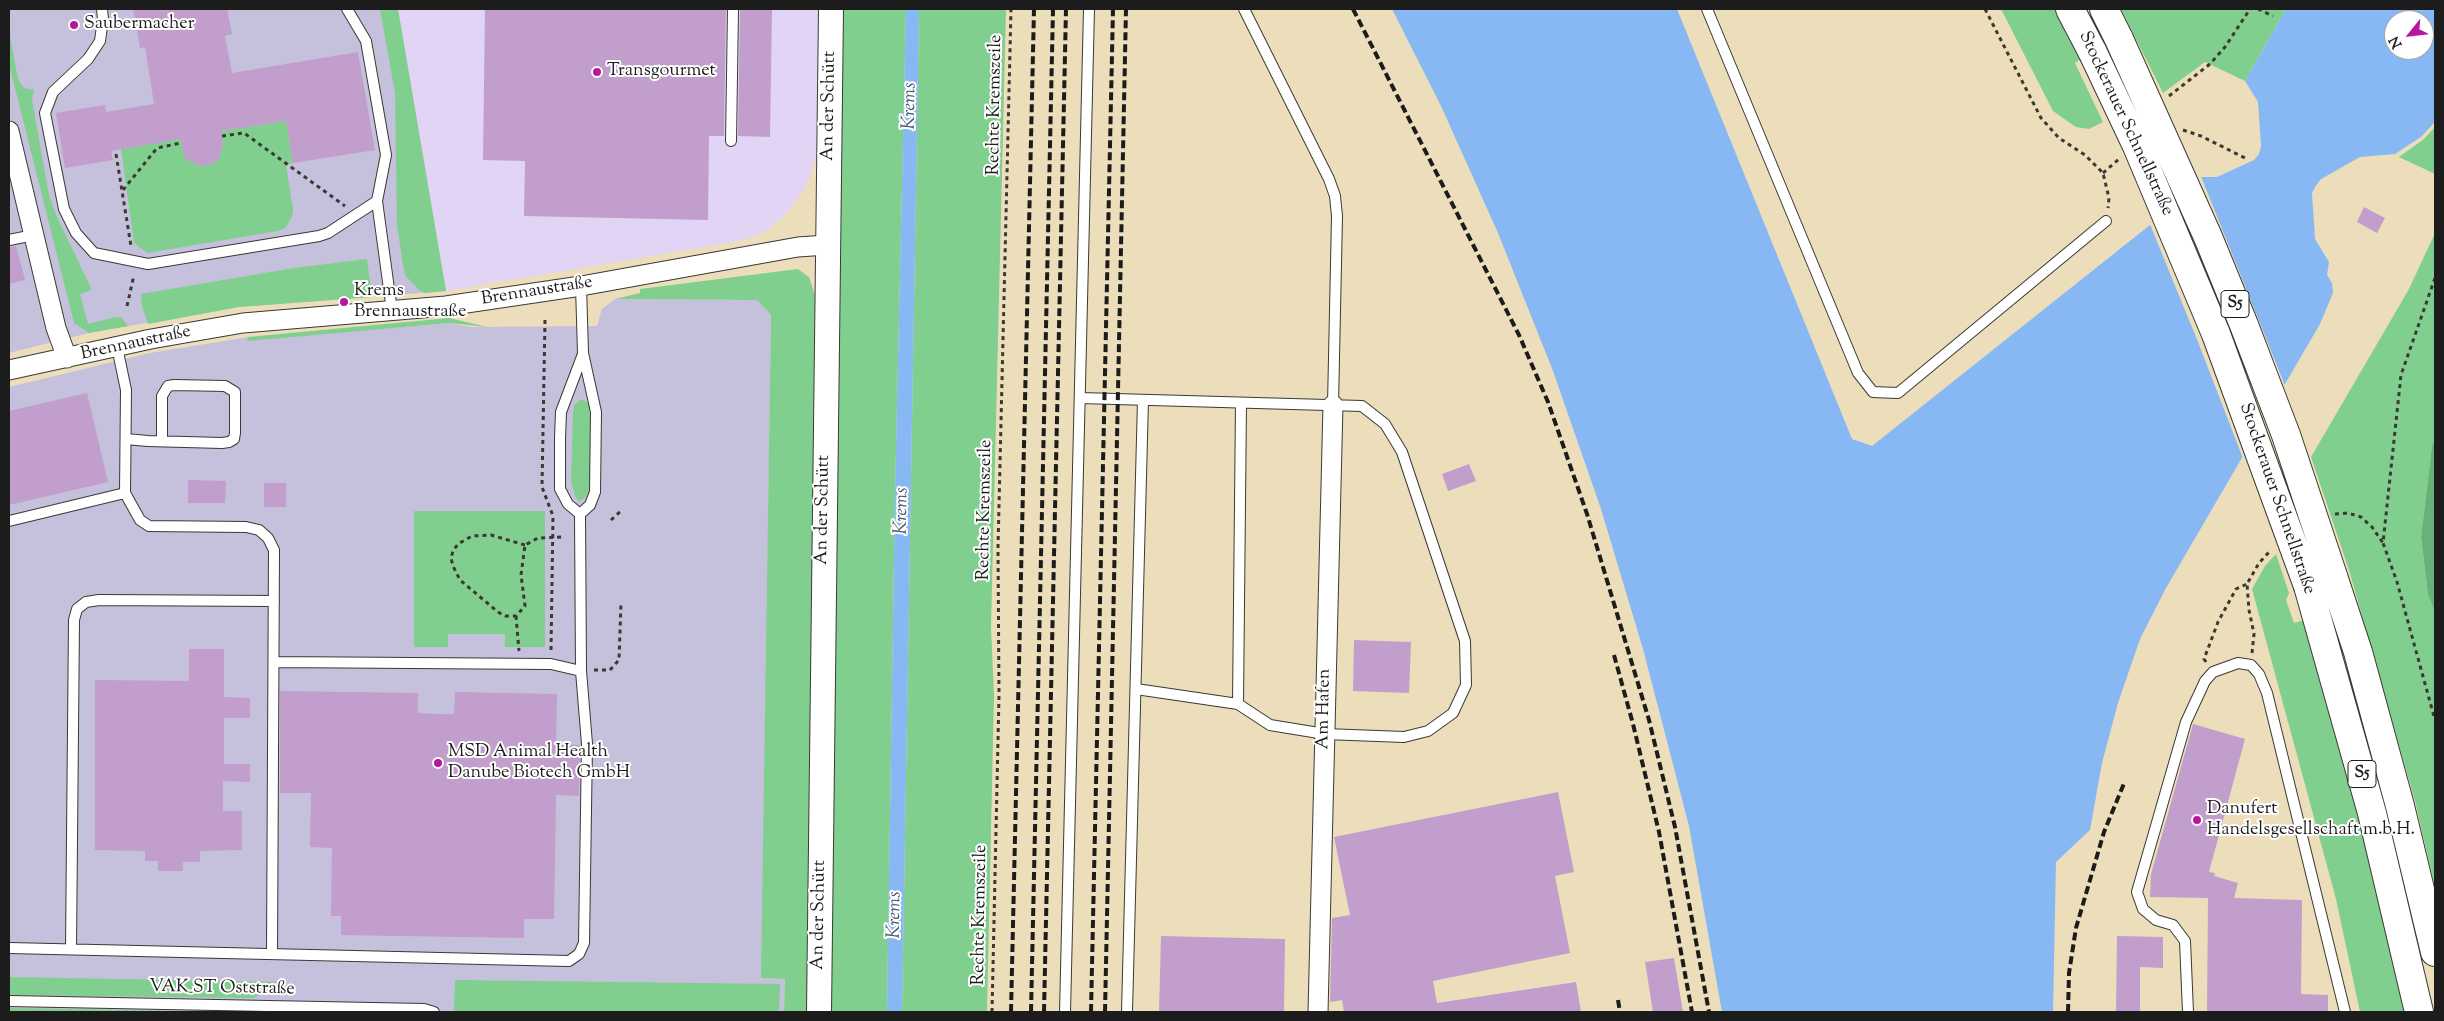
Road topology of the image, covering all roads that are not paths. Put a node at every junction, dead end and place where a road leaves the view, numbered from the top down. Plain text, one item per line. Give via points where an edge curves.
1 (102, 9) edge
2 (347, 9) edge
3 (733, 9) edge
4 (831, 9) edge
5 (1089, 9) edge
6 (1244, 9) edge
7 (1707, 9) edge
8 (2070, 9) edge
9 (2104, 9) edge
10 (9, 131) edge
11 (731, 141) dead end
12 (377, 200) junction
13 (2106, 221) road end
14 (34, 235) junction
15 (9, 240) edge
16 (827, 245) junction
17 (581, 286) junction
18 (392, 311) junction
19 (117, 347) junction
20 (583, 353) junction
21 (67, 358) junction
22 (9, 370) edge
23 (1080, 398) junction
24 (1143, 400) junction
25 (1242, 402) junction
26 (1333, 405) junction
27 (126, 439) junction
28 (162, 441) junction
29 (125, 493) junction
30 (580, 514) junction
31 (9, 521) edge
32 (274, 601) junction
33 (274, 662) junction
34 (581, 670) junction
35 (1136, 689) junction
36 (1238, 704) junction
37 (1324, 734) junction
38 (9, 948) edge
39 (71, 949) junction
40 (2435, 952) edge
41 (272, 954) junction
42 (9, 1001) edge
43 (434, 1012) edge
44 (819, 1012) edge
45 (1065, 1012) edge
46 (1127, 1012) edge
47 (1318, 1012) edge
48 (2188, 1012) edge
49 (2344, 1012) edge
50 (2419, 1012) edge

1 - 12 lane via 104,19 100,41 88,59 53,92 45,113 64,209 76,233 94,254 148,264 319,236
2 - 12 lane via 366,41 386,155
3 - 11 lane
4 - 16 street, An der Schütt
5 - 23 lane
6 - 26 lane via 1335,196
7 - 13 lane via 1858,373 1873,392 1898,392
8 - 50 highway, Stockerauer Schnellstraße / S5, bridge via 2137,146 2216,334 2308,586 2372,813
9 - 40 highway, Stockerauer Schnellstraße / S5, bridge via 2208,236 2286,435 2358,652
10 - 14 street
12 - 18 lane
14 - 15 lane
14 - 21 street via 56,328
16 - 17 street, Brennaustraße via 798,247
16 - 44 street, An der Schütt
17 - 18 street, Brennaustraße
17 - 20 lane
18 - 19 street, Brennaustraße via 243,323
19 - 21 street, Brennaustraße
19 - 27 lane via 126,390
20 - 30 lane via 596,412 595,492 590,506
20 - 30 lane via 560,412 560,489 568,504
21 - 22 street, Brennaustraße
23 - 24 lane
23 - 45 lane
24 - 25 lane
24 - 35 lane
25 - 26 lane
25 - 36 lane
26 - 37 street, Am Hafen
26 - 37 lane via 1362,406 1385,424 1402,452 1465,641 1466,685 1453,713 1428,731 1404,737
27 - 28 lane
27 - 29 lane
28 - 28 lane via 229,442 234,439 235,392 225,386 168,386 162,396
29 - 31 lane
29 - 32 lane via 140,520 149,526 246,526 259,530 274,550
30 - 34 lane
32 - 33 lane
32 - 39 lane via 99,600 86,602 78,609 74,620
33 - 34 lane via 551,664
33 - 41 lane
34 - 41 lane via 587,744 584,944 579,954 568,961
35 - 36 lane
35 - 46 lane
36 - 37 lane via 1270,724
37 - 47 street, Am Hafen
38 - 39 lane
39 - 41 lane
42 - 43 lane, VAK_ST Oststraße via 424,1009
48 - 49 lane via 2185,941 2173,925 2156,920 2143,909 2137,892 2186,722 2205,681 2213,672 2238,662 2250,665 2259,674 2267,693

